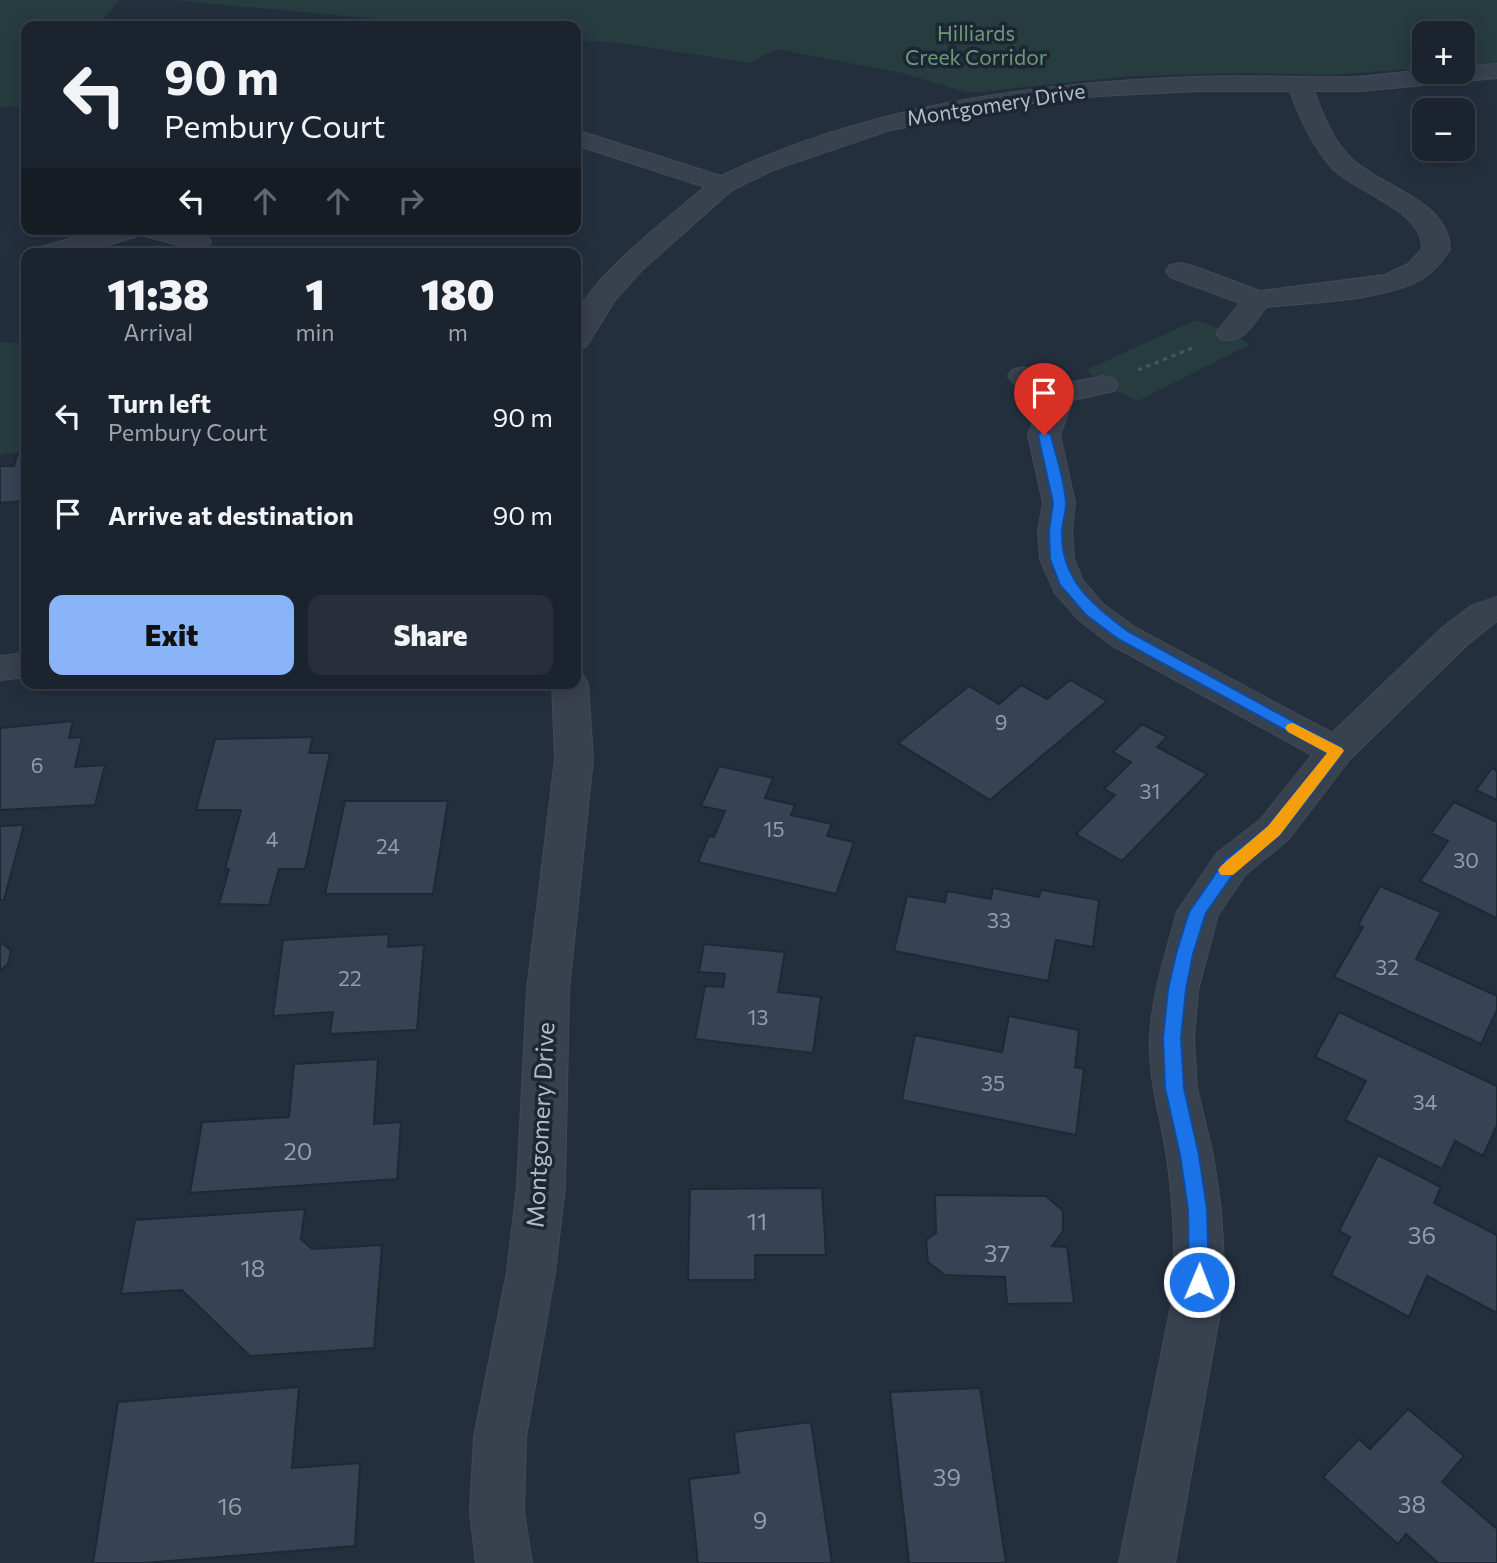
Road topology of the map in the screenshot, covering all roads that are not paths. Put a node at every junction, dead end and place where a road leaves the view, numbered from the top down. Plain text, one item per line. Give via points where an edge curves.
1 (1497, 71) edge
2 (1300, 85) junction
3 (581, 140) edge
4 (723, 185) junction
5 (113, 235) edge
6 (171, 235) edge
7 (197, 242) dead end
8 (68, 248) edge
9 (1180, 271) dead end
10 (1257, 300) junction
11 (1231, 332) road end
12 (581, 333) edge
13 (1023, 376) dead end
14 (1103, 385) road end
15 (1060, 394) junction
16 (1497, 608) edge
17 (21, 666) edge
18 (0, 668) edge
19 (570, 689) edge
20 (1336, 751) junction
21 (504, 1563) edge
22 (1147, 1563) edge

1 - 2 street, Montgomery Drive
2 - 4 street, Montgomery Drive via 1099,89 955,107 846,135
2 - 10 street via 1312,118 1337,157 1415,212 1434,231 1436,249 1427,264 1407,276 1375,285
3 - 4 street
4 - 12 street, Montgomery Drive via 632,264 603,296
5 - 8 street
6 - 7 street
9 - 10 street
10 - 11 street
13 - 15 street
14 - 15 street
15 - 20 street via 1044,435 1059,503 1057,559 1068,585 1091,612 1123,636
16 - 20 street via 1455,636
17 - 18 street
19 - 21 street, Montgomery Drive via 574,759 548,990 541,1187 531,1272 500,1437 497,1512
20 - 22 street via 1274,830 1231,864 1198,912 1185,954 1172,1038 1175,1088 1197,1209 1200,1262 1197,1301

